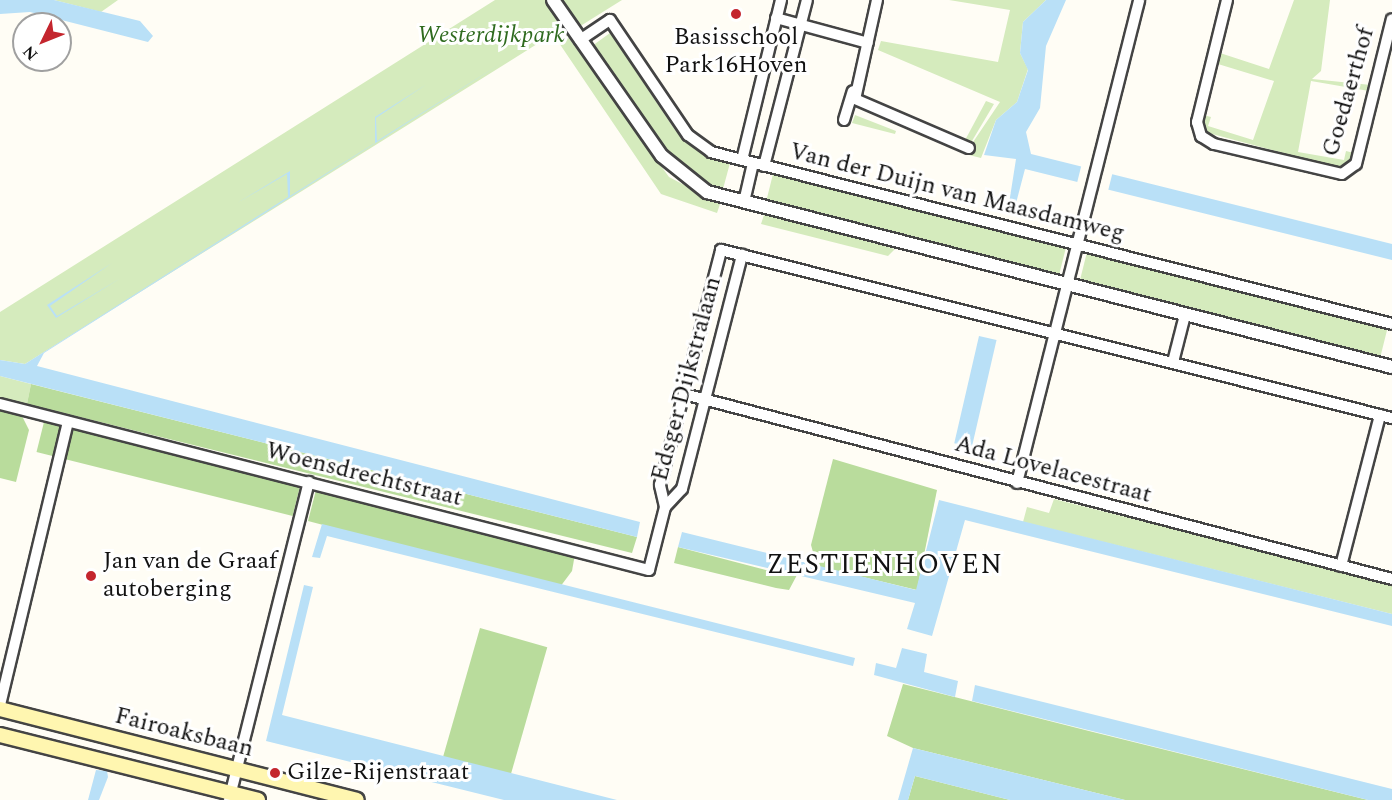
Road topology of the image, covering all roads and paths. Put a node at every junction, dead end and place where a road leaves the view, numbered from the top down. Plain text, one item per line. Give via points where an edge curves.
1 (553, 0) edge
2 (781, 0) edge
3 (807, 0) edge
4 (876, 0) edge
5 (1139, 0) edge
6 (1227, 0) edge
7 (776, 18) junction
8 (1392, 19) edge
9 (800, 25) junction
10 (580, 40) junction
11 (868, 43) junction
12 (853, 91) junction
13 (844, 120) dead end
14 (969, 148) dead end
15 (753, 163) junction
16 (744, 202) junction
17 (1077, 246) junction
18 (742, 255) junction
19 (1068, 285) junction
20 (1185, 315) junction
21 (1392, 324) edge
22 (1056, 332) junction
23 (1173, 362) junction
24 (1392, 367) edge
25 (684, 394) junction
26 (703, 399) junction
27 (0, 404) edge
28 (1380, 416) junction
29 (1392, 418) edge
30 (68, 422) junction
31 (309, 482) junction
32 (1017, 483) junction
33 (665, 507) junction
34 (1341, 566) junction
35 (649, 570) joint
36 (1392, 579) edge
37 (0, 707) edge
38 (0, 735) edge
39 (237, 769) junction
40 (230, 797) edge
41 (258, 800) edge
42 (357, 800) edge

1 - 10 street
2 - 7 street
3 - 9 street
4 - 11 street
5 - 17 street
6 - 8 street, Goedaerthof via 1197,122 1201,136 1214,144 1342,174 1356,164
7 - 9 street
7 - 15 street
9 - 11 street
9 - 15 street
10 - 15 street, Van der Duijn van Maasdamweg via 610,20 693,141
10 - 16 street via 678,174 707,192
11 - 12 street
12 - 13 street
12 - 14 street via 858,102
15 - 16 street
15 - 17 street, Van der Duijn van Maasdamweg
16 - 19 street
17 - 19 street
17 - 21 street, Van der Duijn van Maasdamweg
18 - 22 street
18 - 25 street, Edsger Dijkstralaan via 721,250
18 - 26 street, Edsger Dijkstralaan
19 - 20 street
19 - 22 street
20 - 23 street
20 - 24 street
22 - 23 street
22 - 32 street
23 - 28 street
25 - 26 street, Ada Lovelacestraat
25 - 33 street, Edsger Dijkstralaan via 660,485
26 - 32 street, Ada Lovelacestraat
26 - 33 street, Edsger Dijkstralaan via 682,489
27 - 30 street, Woensdrechtstraat
28 - 29 street
28 - 34 street
30 - 31 street, Woensdrechtstraat
30 - 37 street
31 - 35 street, Woensdrechtstraat
31 - 39 street
32 - 34 street, Ada Lovelacestraat
33 - 35 street, Edsger Dijkstralaan
34 - 36 street, Ada Lovelacestraat
37 - 39 main road, Fairoaksbaan
38 - 40 main road, Fairoaksbaan
39 - 40 street
39 - 42 main road, Fairoaksbaan
40 - 41 main road, Fairoaksbaan

